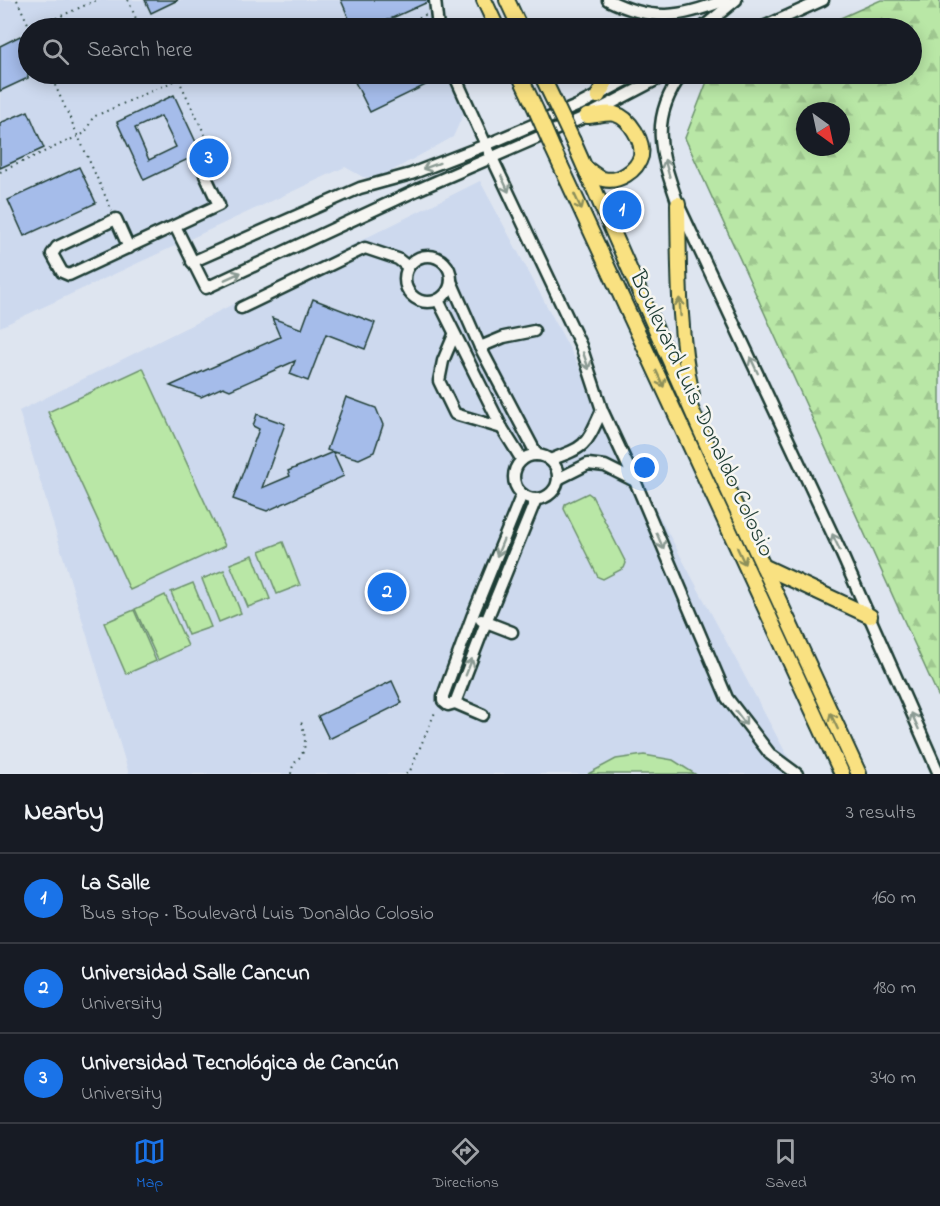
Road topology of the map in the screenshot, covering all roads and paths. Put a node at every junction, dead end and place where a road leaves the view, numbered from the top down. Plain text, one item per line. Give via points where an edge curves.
1 (17, 0) edge
2 (97, 0) edge
3 (128, 0) edge
4 (484, 0) edge
5 (507, 0) edge
6 (515, 0) edge
7 (608, 0) edge
8 (725, 0) edge
9 (736, 0) edge
10 (818, 1) edge
11 (435, 5) edge
12 (25, 18) edge
13 (56, 18) edge
14 (136, 18) edge
15 (414, 18) edge
16 (492, 18) edge
17 (516, 18) edge
18 (519, 18) edge
19 (714, 18) edge
20 (782, 18) edge
21 (55, 84) edge
22 (166, 84) edge
23 (182, 84) edge
24 (459, 84) edge
25 (524, 84) edge
26 (546, 84) edge
27 (604, 84) edge
28 (620, 84) edge
29 (648, 84) edge
30 (675, 84) edge
31 (598, 96) junction
32 (587, 116) junction
33 (78, 136) junction
34 (486, 145) junction
35 (492, 156) junction
36 (587, 169) junction
37 (0, 172) edge
38 (411, 174) junction
39 (205, 175) joint
40 (417, 190) junction
41 (678, 204) junction
42 (116, 219) junction
43 (175, 226) junction
44 (129, 248) junction
45 (192, 262) junction
46 (408, 267) junction
47 (451, 281) junction
48 (438, 300) junction
49 (241, 308) dead end
50 (534, 331) dead end
51 (454, 335) junction
52 (480, 347) junction
53 (602, 410) junction
54 (699, 427) junction
55 (502, 428) junction
56 (537, 455) junction
57 (522, 460) junction
58 (550, 460) junction
59 (558, 479) junction
60 (635, 481) junction
61 (522, 494) junction
62 (536, 499) junction
63 (763, 566) junction
64 (472, 616) junction
65 (870, 616) junction
66 (486, 622) junction
67 (512, 632) dead end
68 (443, 696) junction
69 (455, 703) junction
70 (483, 715) dead end
71 (301, 722) dead end
72 (291, 774) edge
73 (406, 774) edge
74 (796, 774) edge
75 (842, 774) edge
76 (859, 774) edge
77 (939, 774) edge

1 - 12 path
2 - 13 path
3 - 14 path
4 - 16 main road
5 - 17 main road
6 - 18 main road
7 - 8 street via 660,17 698,11
9 - 19 street
10 - 20 street
11 - 15 path
21 - 33 path
22 - 33 path via 93,117 85,133
23 - 39 path via 216,158
24 - 34 street
25 -> 75 main road, Boulevard Luis Donaldo Colosio, bridge
26 - 36 main road, Boulevard Luis Donaldo Colosio, bridge
27 - 31 main road
28 - 31 street
29 - 32 street
41 -> 30 street via 660,136 662,110
31 - 34 street
32 - 35 street
32 - 36 main road via 616,114 630,124 639,140 641,156 633,170 618,179 603,179
33 - 37 path
33 - 42 path
34 - 35 street
34 -> 38 street
35 - 40 street
35 -> 53 street via 581,346
36 - 54 main road, Boulevard Luis Donaldo Colosio
38 - 40 street
38 - 45 street via 351,192
39 - 43 street via 219,205
45 -> 40 street via 206,288
54 -> 41 main road via 684,359
65 -> 41 street
42 - 44 street
42 - 44 street via 52,254 62,272 69,275
43 - 44 street
43 - 45 street
46 - 47 street via 420,258 435,257 447,266
46 - 48 street via 405,281 411,294 423,301
46 - 49 street via 398,259 365,248
47 - 48 street
47 - 52 street
48 - 51 street
50 - 52 street
51 - 55 street
51 - 55 street via 439,381 455,414
52 - 56 street
53 - 58 street via 584,445
53 - 60 street
54 - 63 main road, Boulevard Luis Donaldo Colosio
55 - 57 street
56 - 57 street
56 - 58 street
57 - 61 street via 514,473
58 - 59 street
59 - 60 street via 588,464 605,466
59 - 62 street via 553,491
60 -> 74 street via 727,698 770,754
61 - 62 street
61 -> 64 street
62 - 66 street
63 - 65 main road
76 -> 63 main road, Boulevard Luis Donaldo Colosio
64 - 66 street
64 - 68 street
77 -> 65 street
66 - 67 street
69 -> 66 street
68 - 69 street via 448,705
68 - 73 path
69 - 70 street
71 - 72 path via 306,734 303,752 292,764

